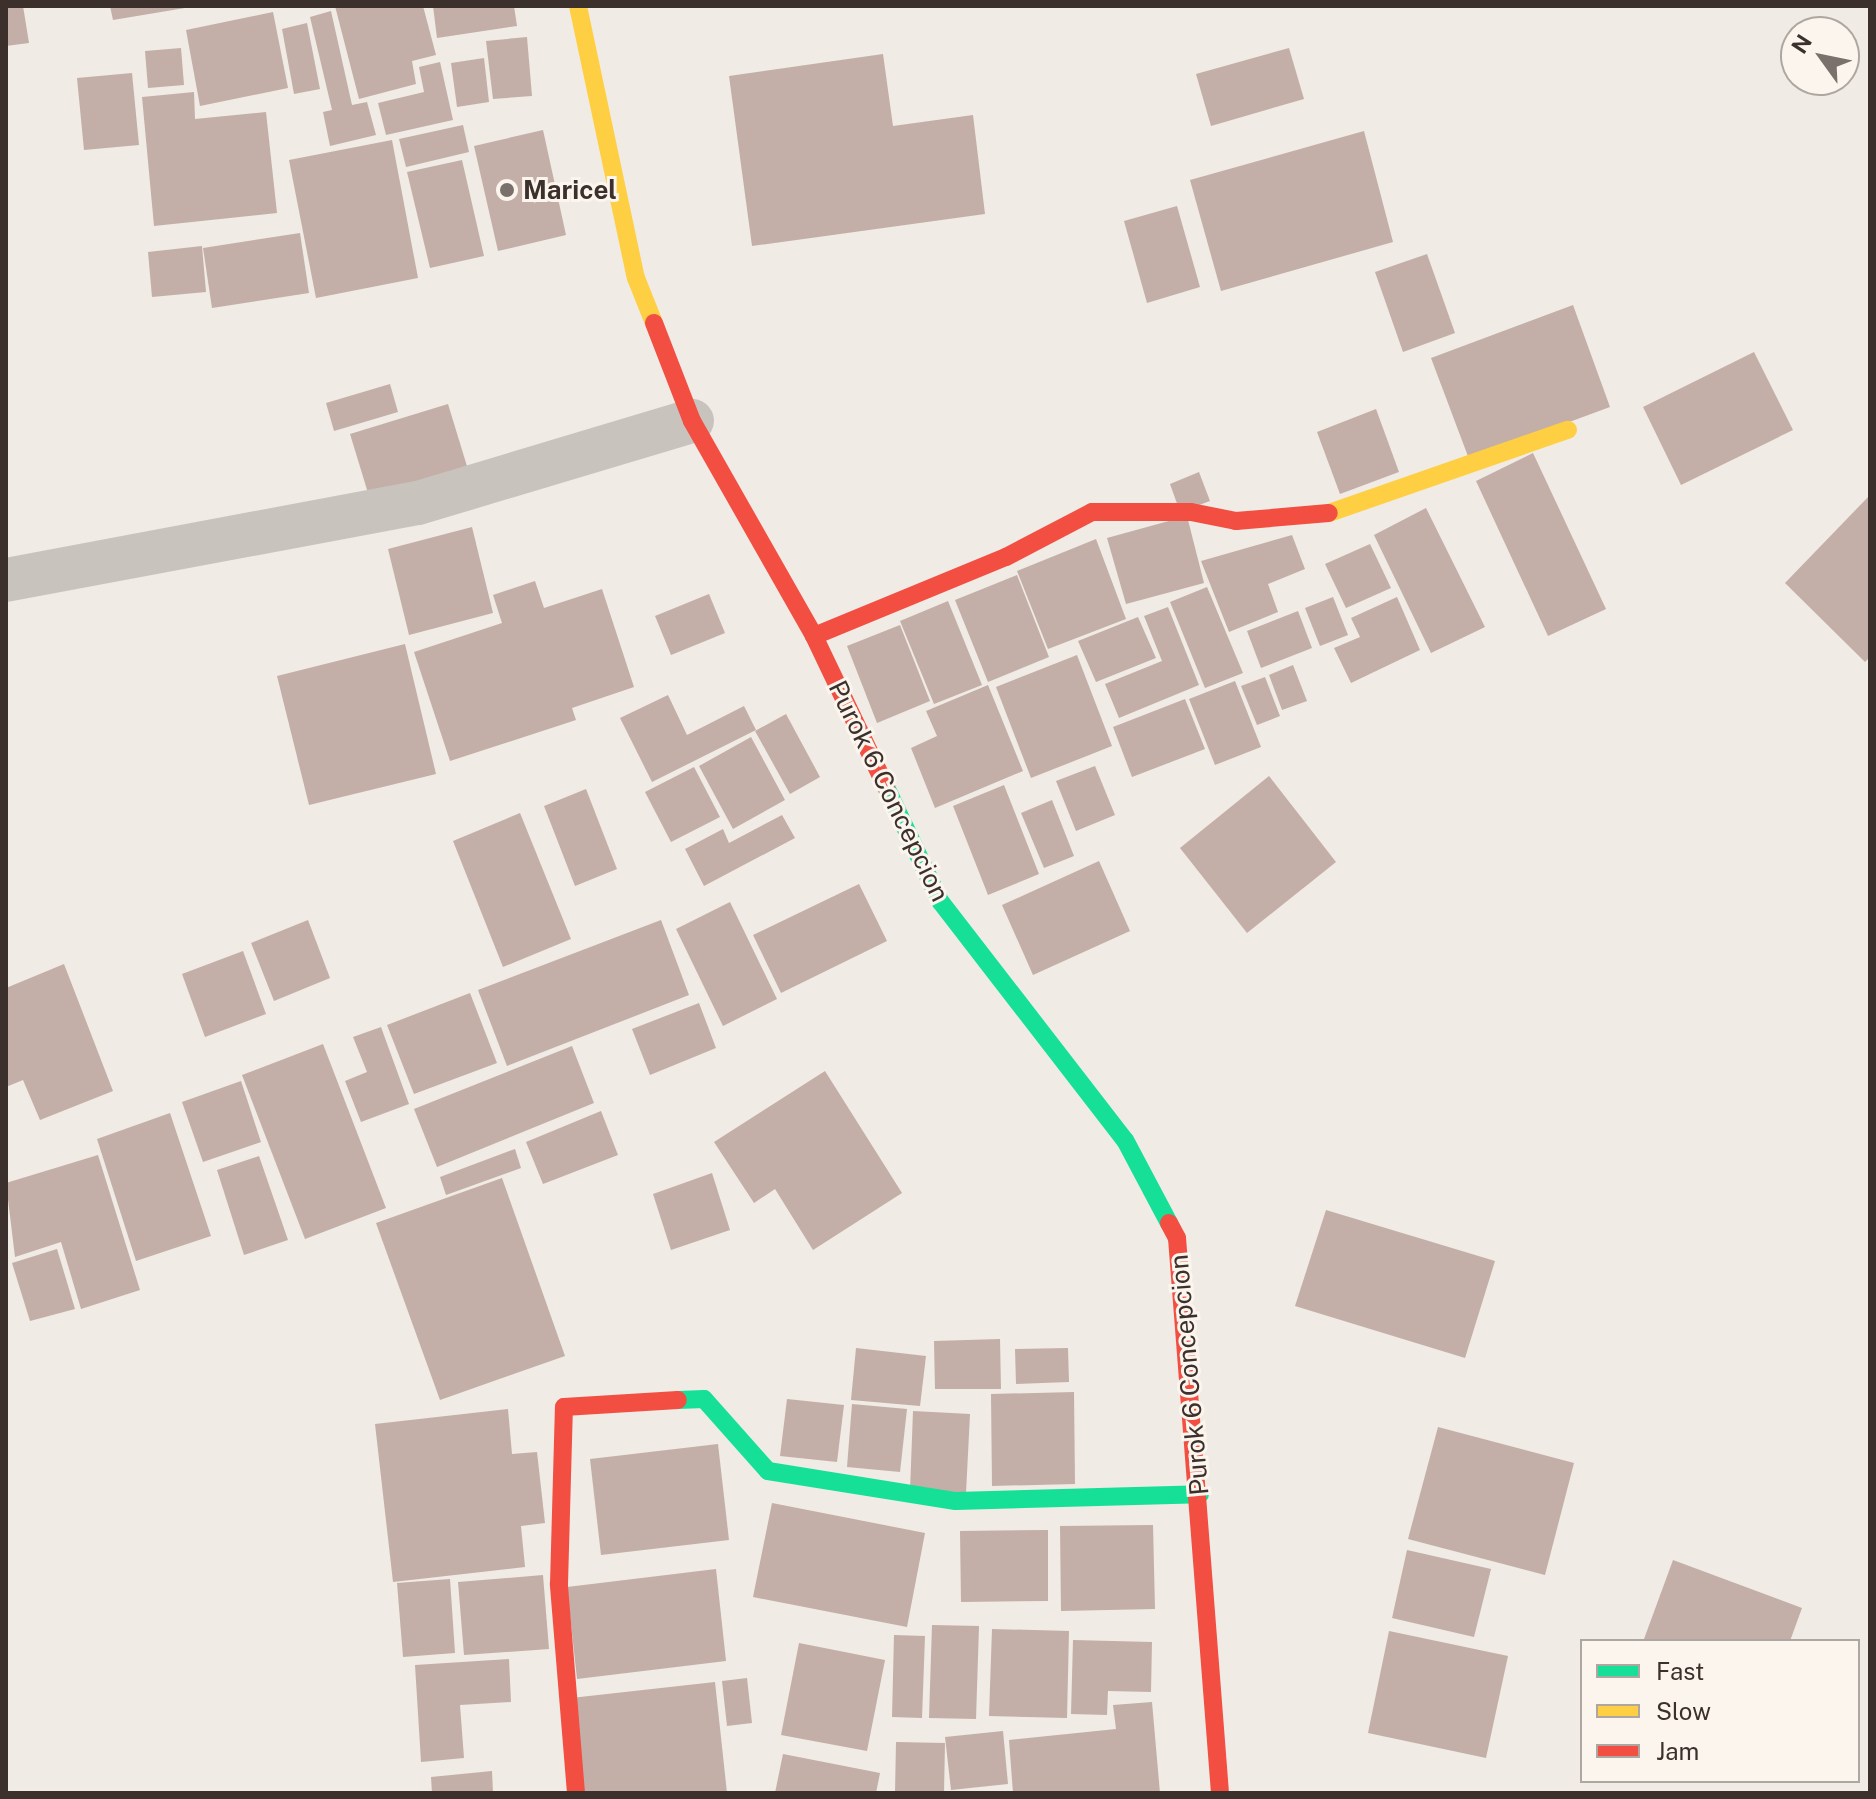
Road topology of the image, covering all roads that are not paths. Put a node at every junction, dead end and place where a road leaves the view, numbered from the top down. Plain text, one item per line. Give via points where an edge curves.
1 (578, 6) edge
2 (692, 421) junction
3 (1568, 430) dead end
4 (6, 580) edge
5 (814, 636) junction
6 (1200, 1494) junction
7 (576, 1793) edge
8 (1220, 1793) edge

1 - 2 street, Purok 6 Concepcion via 636,278
2 - 4 street via 418,503
2 - 5 street, Purok 6 Concepcion
3 - 5 street via 1332,513 1236,521 1191,512 1092,512 1006,557
5 - 6 street, Purok 6 Concepcion via 940,901 1125,1140 1177,1238
6 - 7 street via 956,1501 768,1471 704,1399 564,1407 559,1584
6 - 8 street, Purok 6 Concepcion

